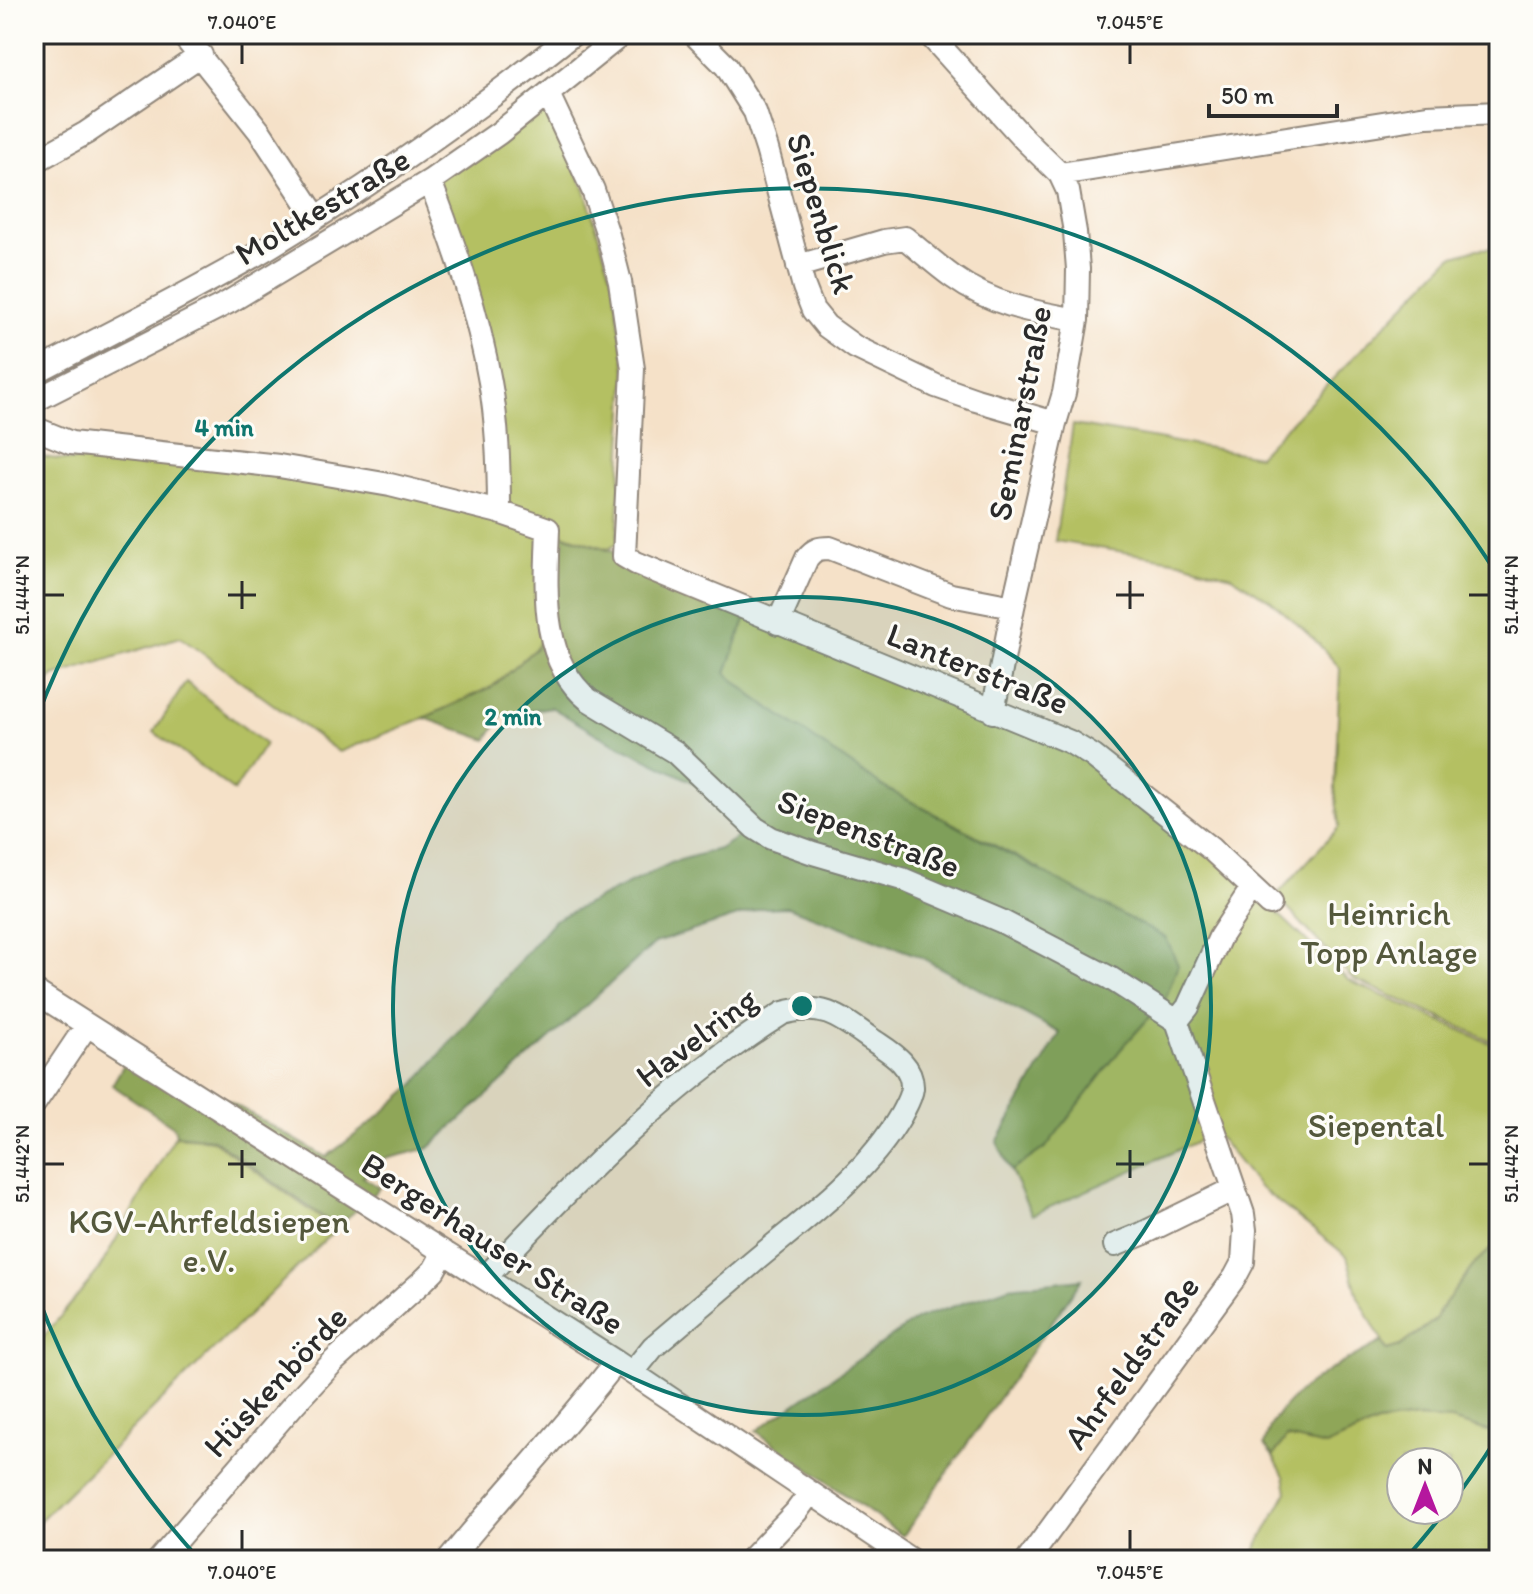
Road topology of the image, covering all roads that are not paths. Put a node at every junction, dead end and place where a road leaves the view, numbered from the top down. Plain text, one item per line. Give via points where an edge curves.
1 (182, 34) edge
2 (573, 34) edge
3 (622, 34) edge
4 (694, 34) edge
5 (929, 34) edge
6 (201, 55) junction
7 (548, 94) junction
8 (1499, 113) edge
9 (34, 162) edge
10 (1060, 174) junction
11 (430, 181) junction
12 (316, 217) junction
13 (798, 266) junction
14 (1077, 320) junction
15 (34, 373) edge
16 (34, 401) edge
17 (1055, 423) junction
18 (34, 428) edge
19 (499, 512) junction
20 (1013, 607) junction
21 (778, 623) junction
22 (993, 712) junction
23 (1252, 888) junction
24 (1270, 904) dead end
25 (34, 991) edge
26 (1177, 1021) junction
27 (87, 1025) junction
28 (34, 1104) edge
29 (1234, 1189) junction
30 (1115, 1245) dead end
31 (444, 1252) junction
32 (485, 1278) junction
33 (624, 1368) junction
34 (810, 1493) junction
35 (159, 1560) edge
36 (449, 1560) edge
37 (750, 1560) edge
38 (911, 1560) edge
39 (1028, 1560) edge

1 - 6 street
2 - 12 street, Moltkestraße via 454,124
3 - 7 street, Moltkestraße
4 - 13 street, Siepenblick via 726,66 755,112
5 - 10 street, Seminarstraße
6 - 9 street
6 - 12 street
7 - 11 street, Moltkestraße
7 - 21 street, Lanterstraße via 593,190 620,282 633,369 624,556
8 - 10 street via 1427,116
10 - 14 street, Seminarstraße via 1075,232
11 - 16 street, Moltkestraße via 229,302
11 - 19 street via 459,258 491,384
12 - 15 street, Moltkestraße via 225,273
13 - 14 street via 905,238 974,290 1029,311
13 - 17 street, Siepenblick via 813,310 855,347 936,386
14 - 17 street, Seminarstraße
17 - 20 street, Seminarstraße
18 - 19 street via 71,443 335,475
19 - 26 street, Siepenstraße via 548,529 546,605 556,651 581,694 675,752 755,828 813,853 902,879 988,916 1110,978
20 - 21 street via 951,595 821,548 807,558
20 - 22 street, Seminarstraße
21 - 22 street, Lanterstraße
22 - 23 street, Lanterstraße via 1093,756
23 - 24 street, Lanterstraße
23 - 26 street
25 - 27 street, Bergerhauser Straße
26 - 29 street, Ahrfeldstraße
27 - 28 street
27 - 31 street, Bergerhauser Straße
29 - 30 street, Ahrfeldstraße
29 - 39 street, Ahrfeldstraße via 1245,1230 1243,1262 1235,1277
31 - 32 street, Bergerhauser Straße
31 - 35 street, Hüskenbörde via 434,1270 294,1404
32 - 33 street, Bergerhauser Straße
32 - 33 street, Havelring via 616,1143 695,1075 783,1013 799,1009 833,1015 898,1057 912,1089 894,1127 868,1160
33 - 34 street, Bergerhauser Straße
33 - 36 street via 593,1391
34 - 37 street
34 - 38 street, Bergerhauser Straße

